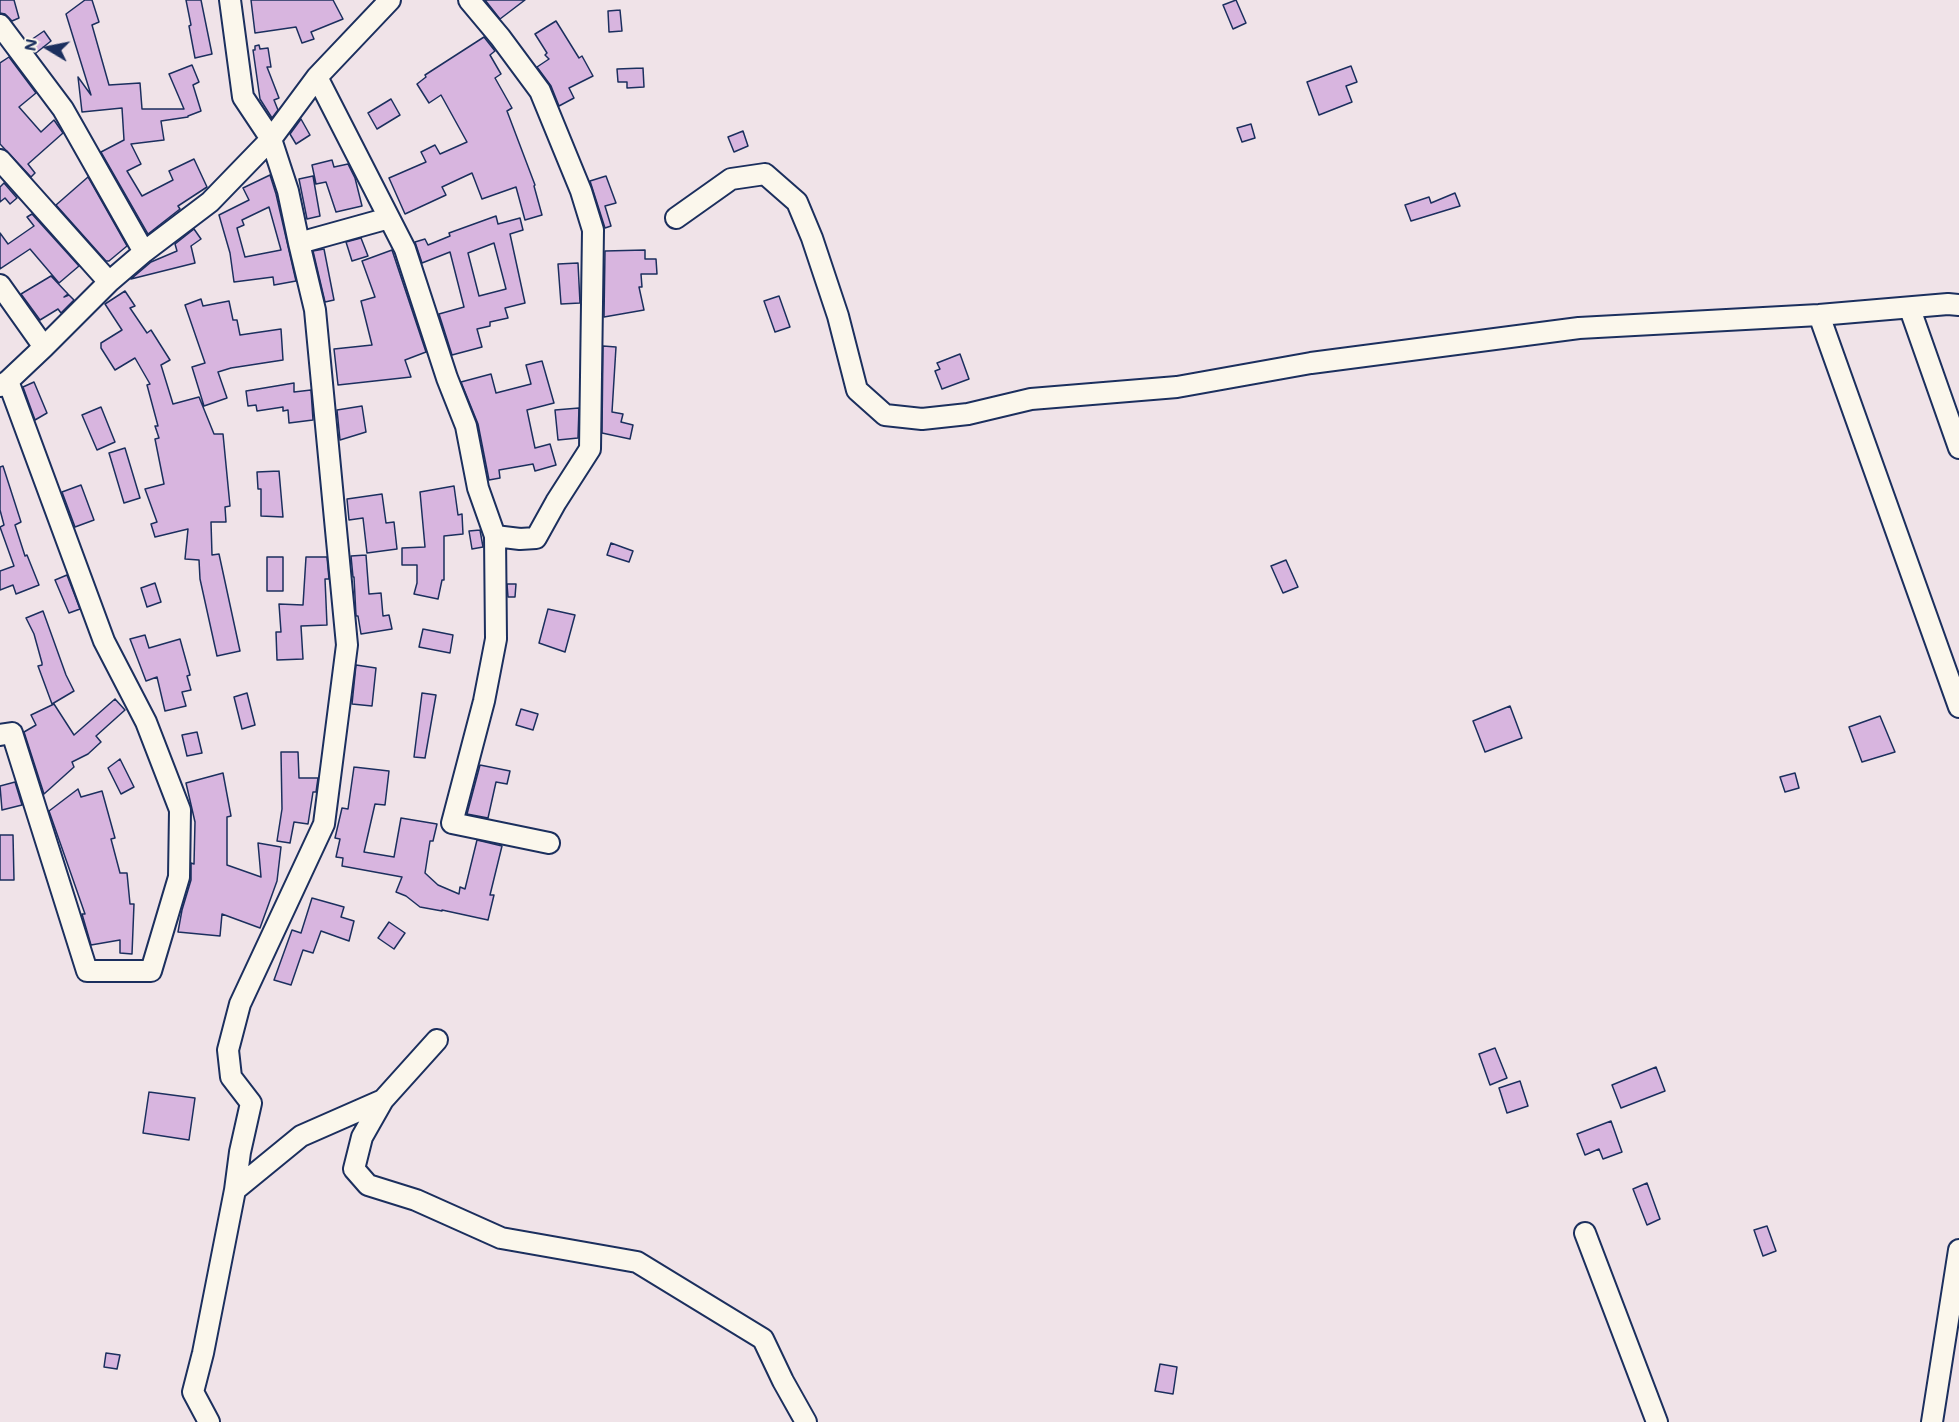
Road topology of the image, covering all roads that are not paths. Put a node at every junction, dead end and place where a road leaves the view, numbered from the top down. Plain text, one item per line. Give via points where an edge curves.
1 (230, 0) edge
2 (390, 0) edge
3 (469, 0) edge
4 (0, 25) edge
5 (317, 77) junction
6 (271, 139) junction
7 (0, 160) edge
8 (389, 218) junction
9 (676, 218) dead end
10 (298, 243) junction
11 (144, 252) junction
12 (109, 282) junction
13 (0, 285) edge
14 (1959, 305) edge
15 (1910, 309) junction
16 (1819, 315) junction
17 (44, 347) junction
18 (4, 383) edge
19 (1959, 448) edge
20 (495, 536) junction
21 (1959, 707) edge
22 (0, 735) edge
23 (549, 843) dead end
24 (437, 1040) dead end
25 (383, 1100) junction
26 (235, 1190) junction
27 (1585, 1233) dead end
28 (1959, 1250) edge
29 (209, 1422) edge
30 (806, 1422) edge
31 (1657, 1422) edge
32 (1932, 1422) edge

1 - 6 street via 243,97
2 - 5 street
3 - 20 street via 540,91 593,230 590,449 536,538
4 - 11 street via 63,109
5 - 6 street
5 - 8 street
6 - 10 street via 288,192
6 - 11 street via 210,202
7 - 12 street
8 - 10 street
8 - 20 street via 405,249 466,426 478,488
9 - 16 street via 731,178 765,174 797,202 838,316 857,390 885,415 922,419 968,414 1031,399 1177,387 1311,363 1579,328
10 - 26 street via 315,310 347,645 324,824 240,1004 228,1050 231,1077 251,1103
11 - 12 street
12 - 17 street
13 - 17 street
14 - 15 street
15 - 16 street
15 - 19 street
16 - 21 street
17 - 18 street
18 - 22 street via 104,640 146,722 180,810 179,877 151,971 87,970 12,733
20 - 23 street via 496,639 452,823
24 - 25 street
25 - 26 street via 301,1136
25 - 30 street via 362,1137 354,1169 368,1185 416,1200 501,1238 638,1262 763,1339
26 - 29 street via 193,1392
27 - 31 street
28 - 32 street

